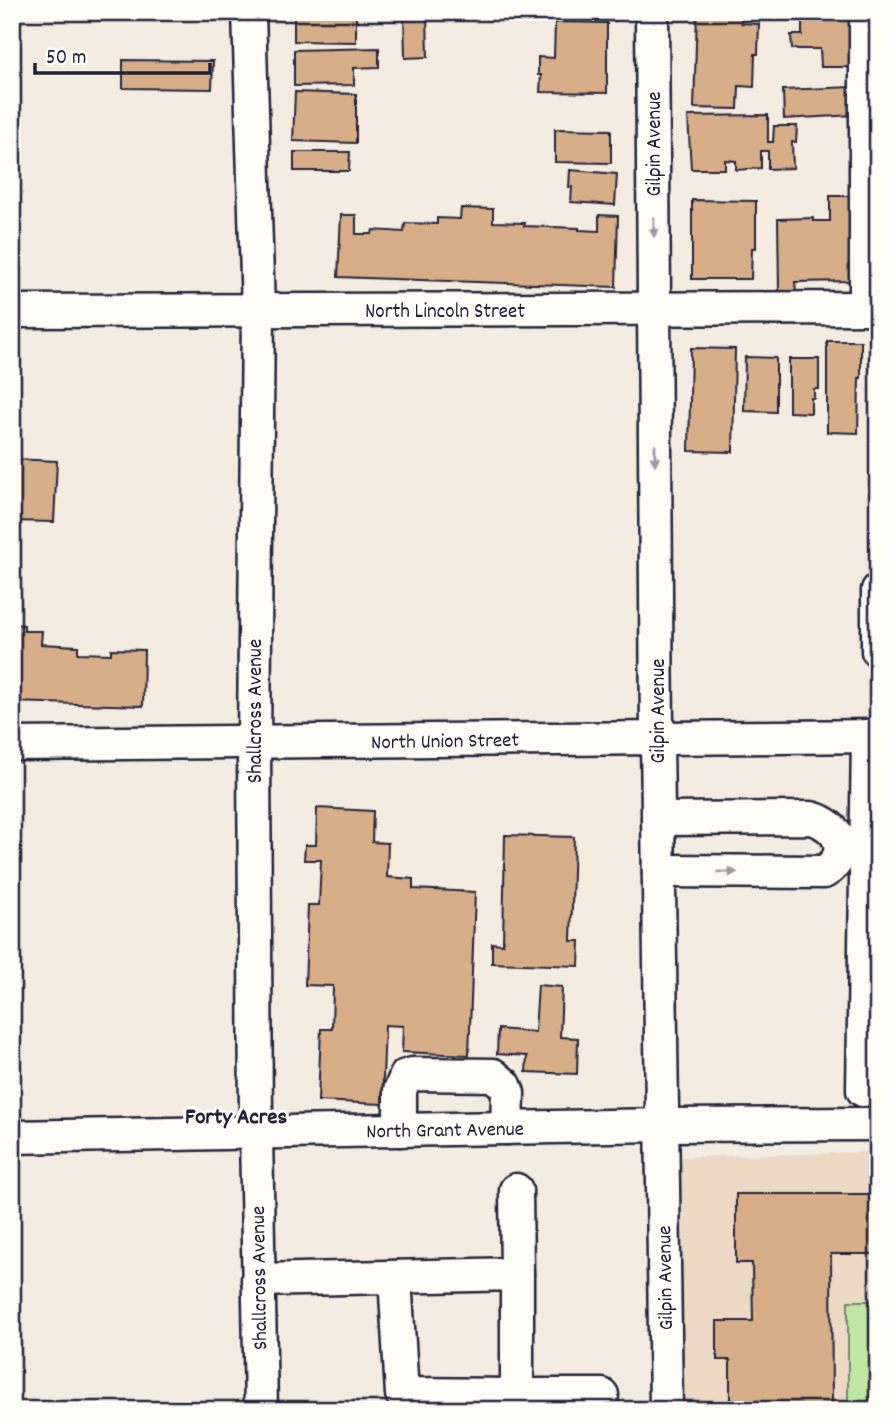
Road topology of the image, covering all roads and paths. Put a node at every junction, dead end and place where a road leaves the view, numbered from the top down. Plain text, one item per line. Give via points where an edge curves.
1 (249, 12) edge
2 (653, 12) edge
3 (866, 12) edge
4 (872, 308) edge
5 (654, 309) junction
6 (12, 311) edge
7 (258, 311) junction
8 (878, 590) edge
9 (878, 651) edge
10 (873, 736) edge
11 (657, 738) junction
12 (254, 742) junction
13 (12, 744) edge
14 (658, 819) junction
15 (659, 871) junction
16 (863, 1090) dead end
17 (878, 1124) edge
18 (662, 1125) junction
19 (507, 1128) junction
20 (400, 1130) junction
21 (256, 1133) junction
22 (12, 1137) edge
23 (516, 1189) dead end
24 (517, 1274) junction
25 (395, 1277) junction
26 (258, 1280) junction
27 (517, 1395) junction
28 (602, 1395) dead end
29 (261, 1410) edge
30 (666, 1410) edge

1 - 7 street, Shallcross Avenue
2 -> 5 street, Gilpin Avenue
3 - 4 street
4 - 5 street, North Lincoln Street
5 - 7 street, North Lincoln Street
5 -> 11 street, Gilpin Avenue
6 - 7 street, North Lincoln Street
7 - 12 street, Shallcross Avenue
8 - 9 street
10 - 11 street, North Union Street
10 - 16 street
11 - 12 street, North Union Street
11 - 14 street, Gilpin Avenue
12 - 13 street, North Union Street
12 - 21 street, Shallcross Avenue
14 - 15 street, Gilpin Avenue
15 -> 14 street via 824,872 838,860 841,843 831,828 810,818
15 - 18 street, Gilpin Avenue
17 - 18 street, North Grant Avenue
18 - 19 street, North Grant Avenue
18 - 30 street, Gilpin Avenue
19 - 20 street, North Grant Avenue
19 - 20 street via 508,1093 493,1075 413,1074 406,1076 400,1090
20 - 21 street, North Grant Avenue
21 - 22 street, North Grant Avenue
21 - 26 street, Shallcross Avenue
23 - 24 street
24 - 25 street
24 - 27 street
25 - 26 street
25 - 27 street via 402,1394
26 - 29 street, Shallcross Avenue
27 - 28 street

